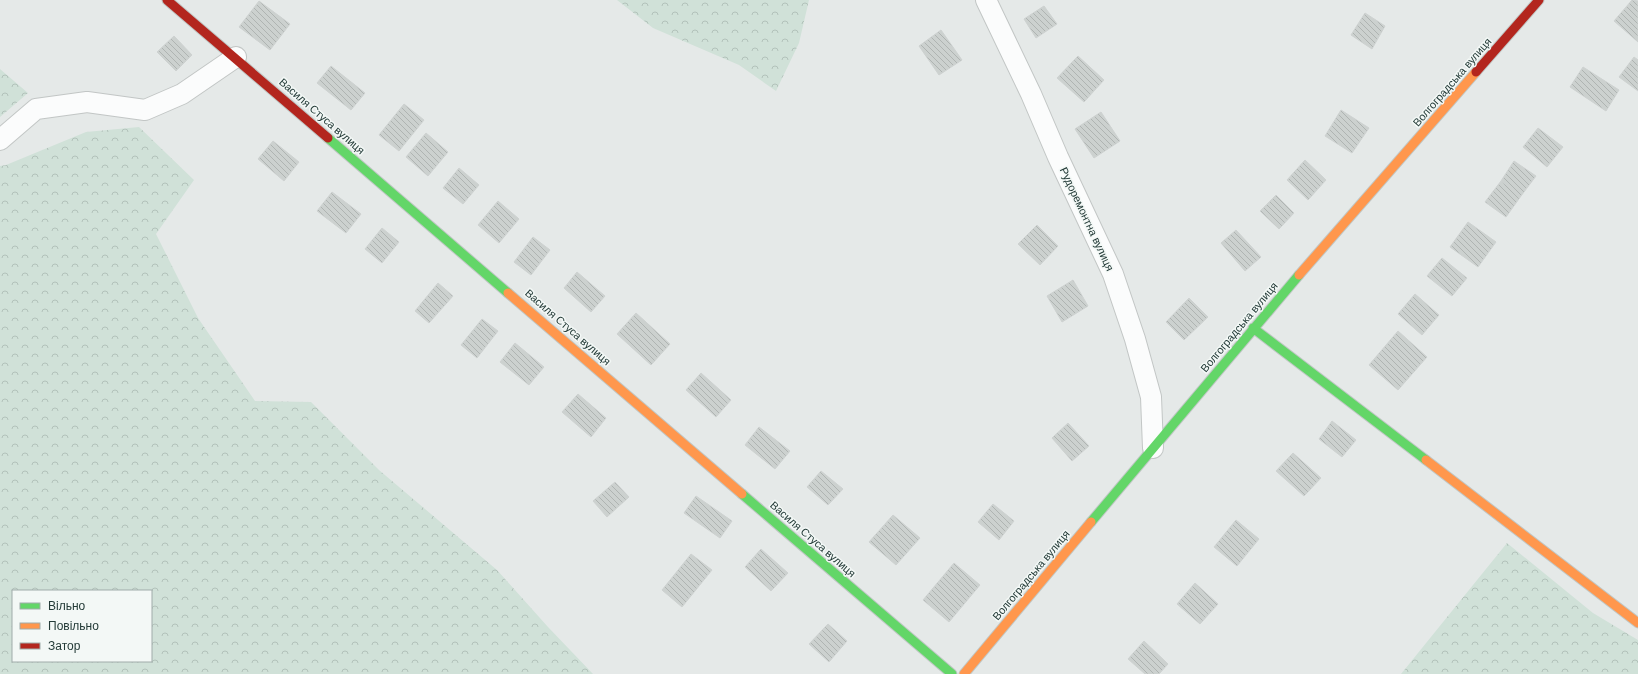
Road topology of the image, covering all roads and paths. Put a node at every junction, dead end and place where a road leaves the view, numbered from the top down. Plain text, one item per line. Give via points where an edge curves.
1 (167, 0) edge
2 (986, 0) edge
3 (1539, 0) edge
4 (236, 57) junction
5 (0, 140) edge
6 (1253, 328) junction
7 (1153, 448) junction
8 (1638, 623) edge
9 (952, 674) edge
10 (964, 674) edge

1 - 4 street, Василя Стуса вулиця
2 - 7 street, Рудоремонтна вулиця via 1113,274 1151,397
3 - 6 street, Волгоградська вулиця
4 - 5 street via 182,94 145,110 87,102 36,109
4 - 9 street, Василя Стуса вулиця
6 - 7 street, Волгоградська вулиця
6 - 8 street
7 - 10 street, Волгоградська вулиця

